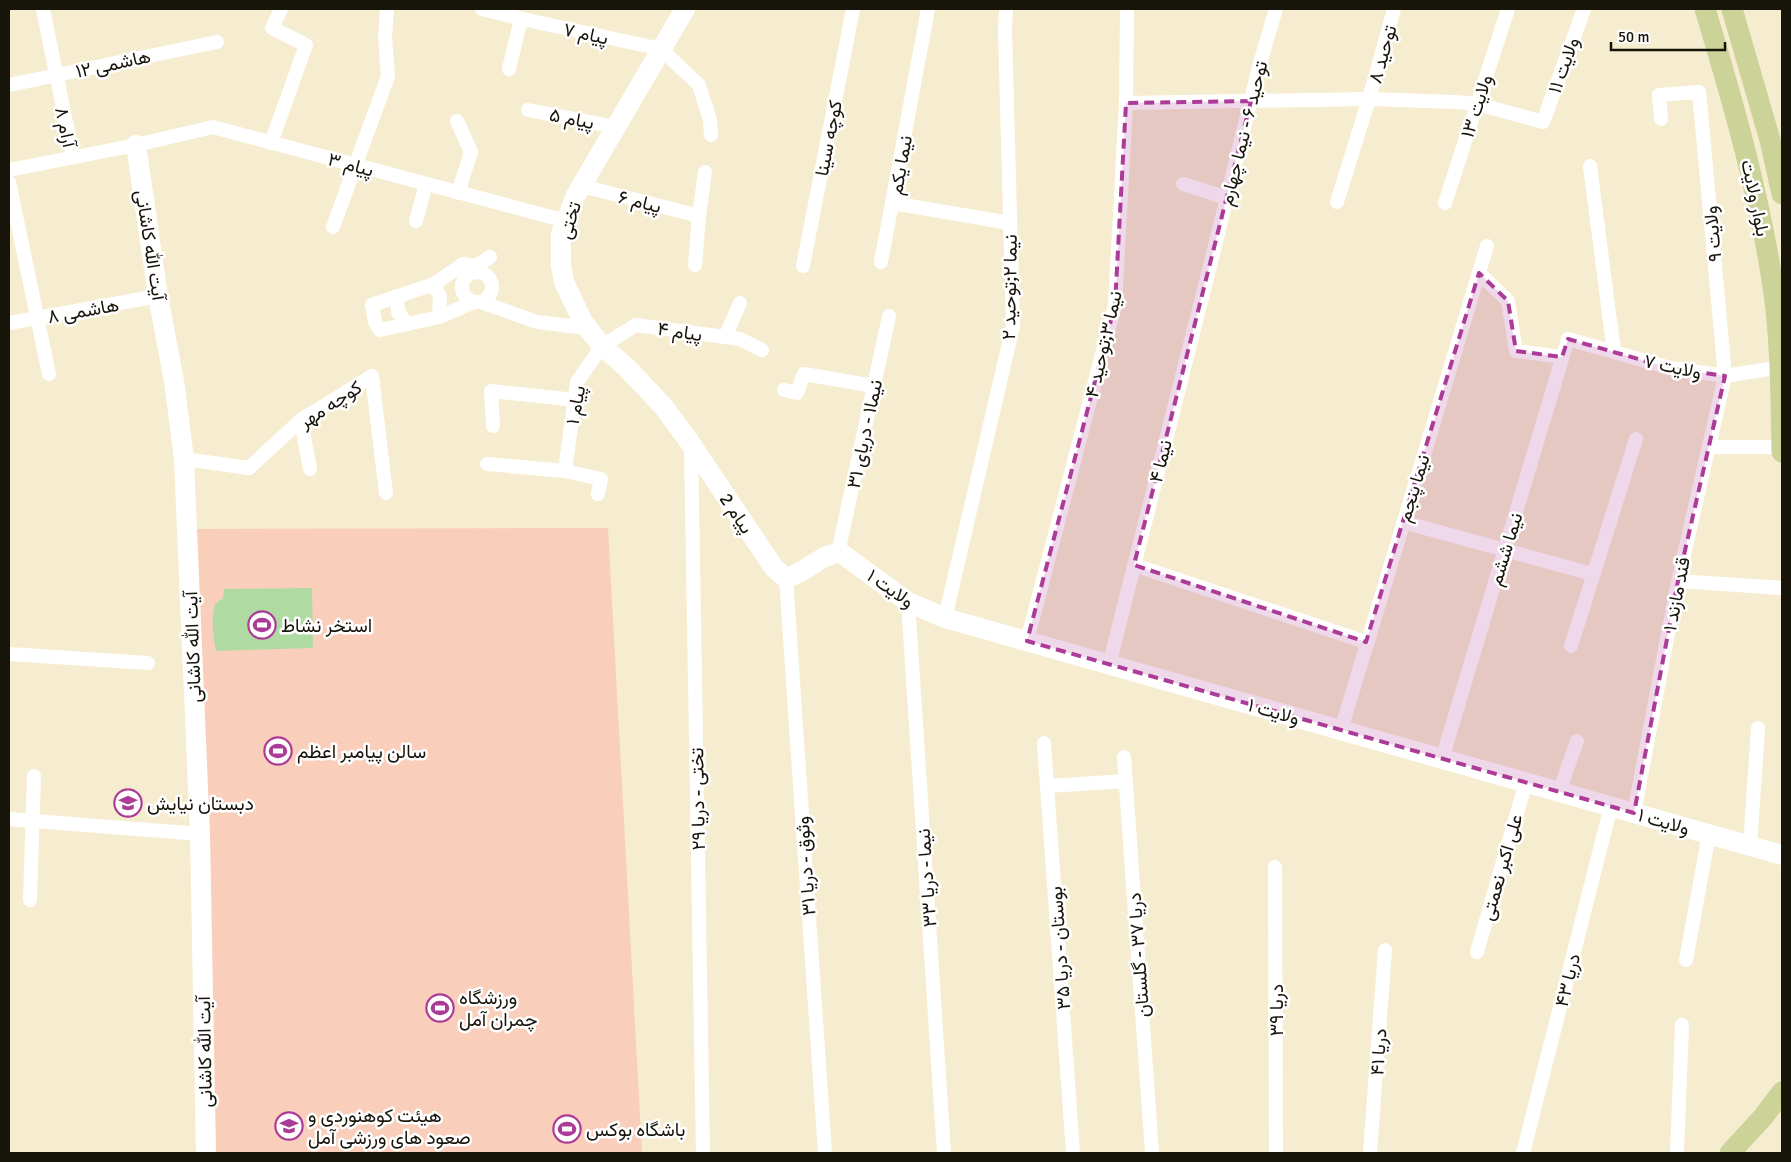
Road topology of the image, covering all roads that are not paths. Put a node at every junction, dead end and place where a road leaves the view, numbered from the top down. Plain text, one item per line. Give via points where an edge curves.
1 (43, 9) edge
2 (281, 9) edge
3 (387, 9) edge
4 (482, 9) edge
5 (684, 9) edge
6 (853, 9) edge
7 (928, 9) edge
8 (1006, 9) edge
9 (1127, 9) edge
10 (1276, 9) edge
11 (1394, 9) edge
12 (1508, 9) edge
13 (1584, 9) edge
14 (1705, 9) edge
15 (1732, 9) edge
16 (538, 16) edge
17 (521, 19) junction
18 (217, 42) dead end
19 (661, 49) junction
20 (508, 70) dead end
21 (56, 75) junction
22 (9, 84) edge
23 (1369, 99) junction
24 (1250, 101) junction
25 (1126, 103) junction
26 (1476, 104) junction
27 (528, 110) dead end
28 (1661, 119) dead end
29 (456, 121) dead end
30 (616, 127) junction
31 (711, 135) dead end
32 (271, 143) junction
33 (136, 145) junction
34 (72, 157) junction
35 (355, 165) junction
36 (1590, 166) dead end
37 (9, 170) edge
38 (705, 172) dead end
39 (9, 182) edge
40 (426, 184) junction
41 (1183, 184) dead end
42 (582, 186) junction
43 (458, 193) junction
44 (1782, 194) edge
45 (1227, 198) junction
46 (1337, 202) dead end
47 (1445, 202) dead end
48 (892, 203) junction
49 (699, 216) junction
50 (416, 220) dead end
51 (566, 221) junction
52 (1010, 223) junction
53 (333, 227) dead end
54 (1487, 246) dead end
55 (490, 257) dead end
56 (1212, 258) joint
57 (881, 262) dead end
58 (695, 265) dead end
59 (803, 266) dead end
60 (476, 269) junction
61 (1479, 273) junction
62 (434, 284) junction
63 (158, 296) junction
64 (397, 296) junction
65 (478, 302) junction
66 (740, 303) dead end
67 (889, 316) dead end
68 (38, 318) junction
69 (439, 318) junction
70 (9, 323) edge
71 (407, 324) junction
72 (587, 328) junction
73 (725, 337) junction
74 (1568, 339) joint
75 (602, 346) junction
76 (762, 350) dead end
77 (1614, 352) junction
78 (1562, 357) junction
79 (1781, 366) junction
80 (49, 374) dead end
81 (1725, 376) junction
82 (874, 386) junction
83 (784, 390) dead end
84 (575, 400) junction
85 (301, 420) junction
86 (493, 426) dead end
87 (1636, 439) dead end
88 (691, 444) junction
89 (1709, 447) junction
90 (1782, 447) edge
91 (1782, 452) edge
92 (184, 459) junction
93 (487, 464) dead end
94 (310, 469) dead end
95 (566, 471) junction
96 (386, 493) dead end
97 (598, 494) dead end
98 (1403, 522) junction
99 (1504, 550) junction
100 (838, 553) junction
101 (1134, 565) junction
102 (1592, 574) junction
103 (786, 578) junction
104 (1678, 581) junction
105 (1782, 588) edge
106 (908, 602) junction
107 (946, 618) junction
108 (1027, 641) junction
109 (1366, 642) junction
110 (1571, 646) dead end
111 (9, 654) edge
112 (148, 663) dead end
113 (1109, 664) junction
114 (1758, 728) dead end
115 (1340, 730) junction
116 (1577, 741) dead end
117 (1044, 743) dead end
118 (1124, 757) dead end
119 (1442, 759) junction
120 (34, 776) dead end
121 (1126, 781) junction
122 (1526, 782) junction
123 (1048, 786) junction
124 (1559, 792) junction
125 (1611, 806) junction
126 (1634, 813) junction
127 (9, 819) edge
128 (32, 820) junction
129 (200, 834) junction
130 (1710, 834) junction
131 (1750, 846) junction
132 (1782, 855) edge
133 (1275, 867) dead end
134 (30, 900) dead end
135 (1386, 950) dead end
136 (1477, 952) dead end
137 (1686, 960) dead end
138 (1682, 1025) dead end
139 (1782, 1092) edge
140 (206, 1153) edge
141 (703, 1153) edge
142 (825, 1153) edge
143 (944, 1153) edge
144 (1073, 1153) edge
145 (1152, 1153) edge
146 (1276, 1153) edge
147 (1370, 1153) edge
148 (1523, 1153) edge
149 (1677, 1153) edge
150 (1730, 1153) edge

1 - 21 street, آرام ۸
2 - 32 street via 272,28 306,45
3 - 35 street via 388,76
4 - 17 street, پیام ۷
5 - 19 street, تختی
6 - 59 street, کوچه سینا
7 - 48 street, نیما یکم
8 - 52 street, نیما ۲;توحید ۲
9 - 25 street, نیما ۳;توحید ۴
10 - 24 street, توحید ۶ - نیما چهارم
11 - 23 street, توحید ۸
12 - 26 street, ولایت ۱۳
13 - 26 street, ولایت ۱۱ via 1543,122
14 - 79 main road, بلوار ولایت via 1745,147 1762,223 1774,294
15 - 44 main road, بلوار ولایت
16 - 17 street, پیام ۷
16 - 19 street, پیام ۷
17 - 20 street
18 - 21 street, هاشمی ۱۲
19 - 30 street, تختی
19 - 31 street via 699,85 710,120
21 - 22 street, هاشمی ۱۲
21 - 34 street, آرام ۸
23 - 24 street
23 - 26 street
23 - 46 street, توحید ۸
24 - 25 street
24 - 45 street, توحید ۶ - نیما چهارم
25 - 108 street, نیما ۳;توحید ۴ via 1115,305
26 - 47 street, ولایت ۱۳
27 - 30 street, پیام ۵
28 - 81 street, ولایت ۹ via 1659,96 1699,92
29 - 43 street via 471,152
30 - 42 street, تختی
32 - 33 street, پيام ۳ via 213,127
32 - 35 street, پيام ۳
33 - 34 street, پيام ۳
33 - 63 street, آیت الله کاشانی
34 - 37 street, پيام ۳
35 - 40 street, پيام ۳
35 - 53 street
36 - 77 street
38 - 49 street
39 - 68 street
40 - 43 street, پيام ۳
40 - 50 street
41 - 45 street
42 - 49 street, پیام ۶
42 - 51 street, تختی
43 - 51 street, پيام ۳
45 - 56 street, توحید ۶ - نیما چهارم
48 - 52 street, نیما یکم
48 - 57 street
49 - 58 street
51 - 72 street, تختی via 561,234 564,282
52 - 107 street, نیما ۲;توحید ۲ via 1013,326
54 - 61 street, نیما پنجم
55 - 60 street
56 - 101 street, نیما ۴
60 - 62 street via 463,264
60 - 65 street via 466,277 462,288 467,299
60 - 65 street via 488,276 493,286 489,298
61 - 78 street via 1508,301 1516,351
61 - 98 street, نیما پنجم
62 - 64 street
62 - 69 street via 440,296
63 - 68 street, هاشمی ۸
63 - 92 street, آیت الله کاشانی
64 - 71 street via 398,312
64 - 71 street via 372,304 375,322 380,330
65 - 69 street
65 - 72 street via 537,322
66 - 73 street
67 - 82 street, نیما۱ - دریای ۳۱
68 - 70 street, هاشمی ۸
68 - 80 street
69 - 71 street
72 - 75 street, تختی
73 - 75 street, پیام ۴ via 636,325
73 - 76 street, پیام ۴ via 740,339
74 - 77 street, ولایت ۷
74 - 78 street, نیما ششم
75 - 84 street, پیام ۱ via 577,382
75 - 88 street, تختی via 654,396
77 - 81 street, ولایت ۷ via 1670,368
78 - 99 street, نیما ششم
79 - 81 street, ولایت ۷
79 - 90 main road, بلوار ولایت
81 - 89 street, قند مازند ۱
82 - 83 street via 804,374 797,393
82 - 100 street, نیما۱ - دریای ۳۱
84 - 86 street via 491,390
84 - 95 street, پیام ۱
85 - 92 street, کوچه مهر via 249,468
85 - 94 street
85 - 96 street, کوچه مهر via 372,376
87 - 102 street
88 - 103 street, پیام 2 via 774,568
88 - 141 street, تختی - دریا ۲۹
89 - 90 street
89 - 104 street, قند مازند ۱
90 - 91 main road, بلوار ولایت
92 - 129 street, آیت الله کاشانی
93 - 95 street
95 - 97 street via 601,479
98 - 99 street
98 - 109 street, نیما پنجم
99 - 102 street
99 - 119 street, نیما ششم
100 - 103 street
100 - 106 street, ولایت ۱ via 844,554
101 - 109 street
101 - 113 street, نیما ۴
102 - 110 street
103 - 142 street, وثوق - دریا ۳۱
104 - 105 street
104 - 126 street, قند مازند ۱
106 - 107 street, ولایت ۱
106 - 143 street, نیما - دریا ۳۳
107 - 108 street, ولایت ۱
108 - 113 street, ولایت ۱
109 - 115 street, نیما پنجم
111 - 112 street
113 - 115 street, ولایت ۱
114 - 131 street
115 - 119 street, ولایت ۱
116 - 124 street
117 - 123 street, بوستان - دریا ۳۵
118 - 121 street, دریا ۳۷ - گلستان
119 - 122 street, ولایت ۱
120 - 128 street
121 - 123 street
121 - 145 street, دریا ۳۷ - گلستان
122 - 124 street, ولایت ۱
122 - 136 street, علی اکبر نعمتی
123 - 144 street, بوستان - دریا ۳۵
124 - 125 street, ولایت ۱
125 - 126 street, ولایت ۱
125 - 148 street, دریا ۴۳
126 - 130 street, ولایت ۱
127 - 128 street
128 - 129 street
128 - 134 street
129 - 140 street, آیت الله کاشانی
130 - 131 street, ولایت ۱
130 - 137 street
131 - 132 street, ولایت ۱
133 - 146 street, دریا ۳۹
135 - 147 street, دریا ۴۱
138 - 149 street
139 - 150 main road

